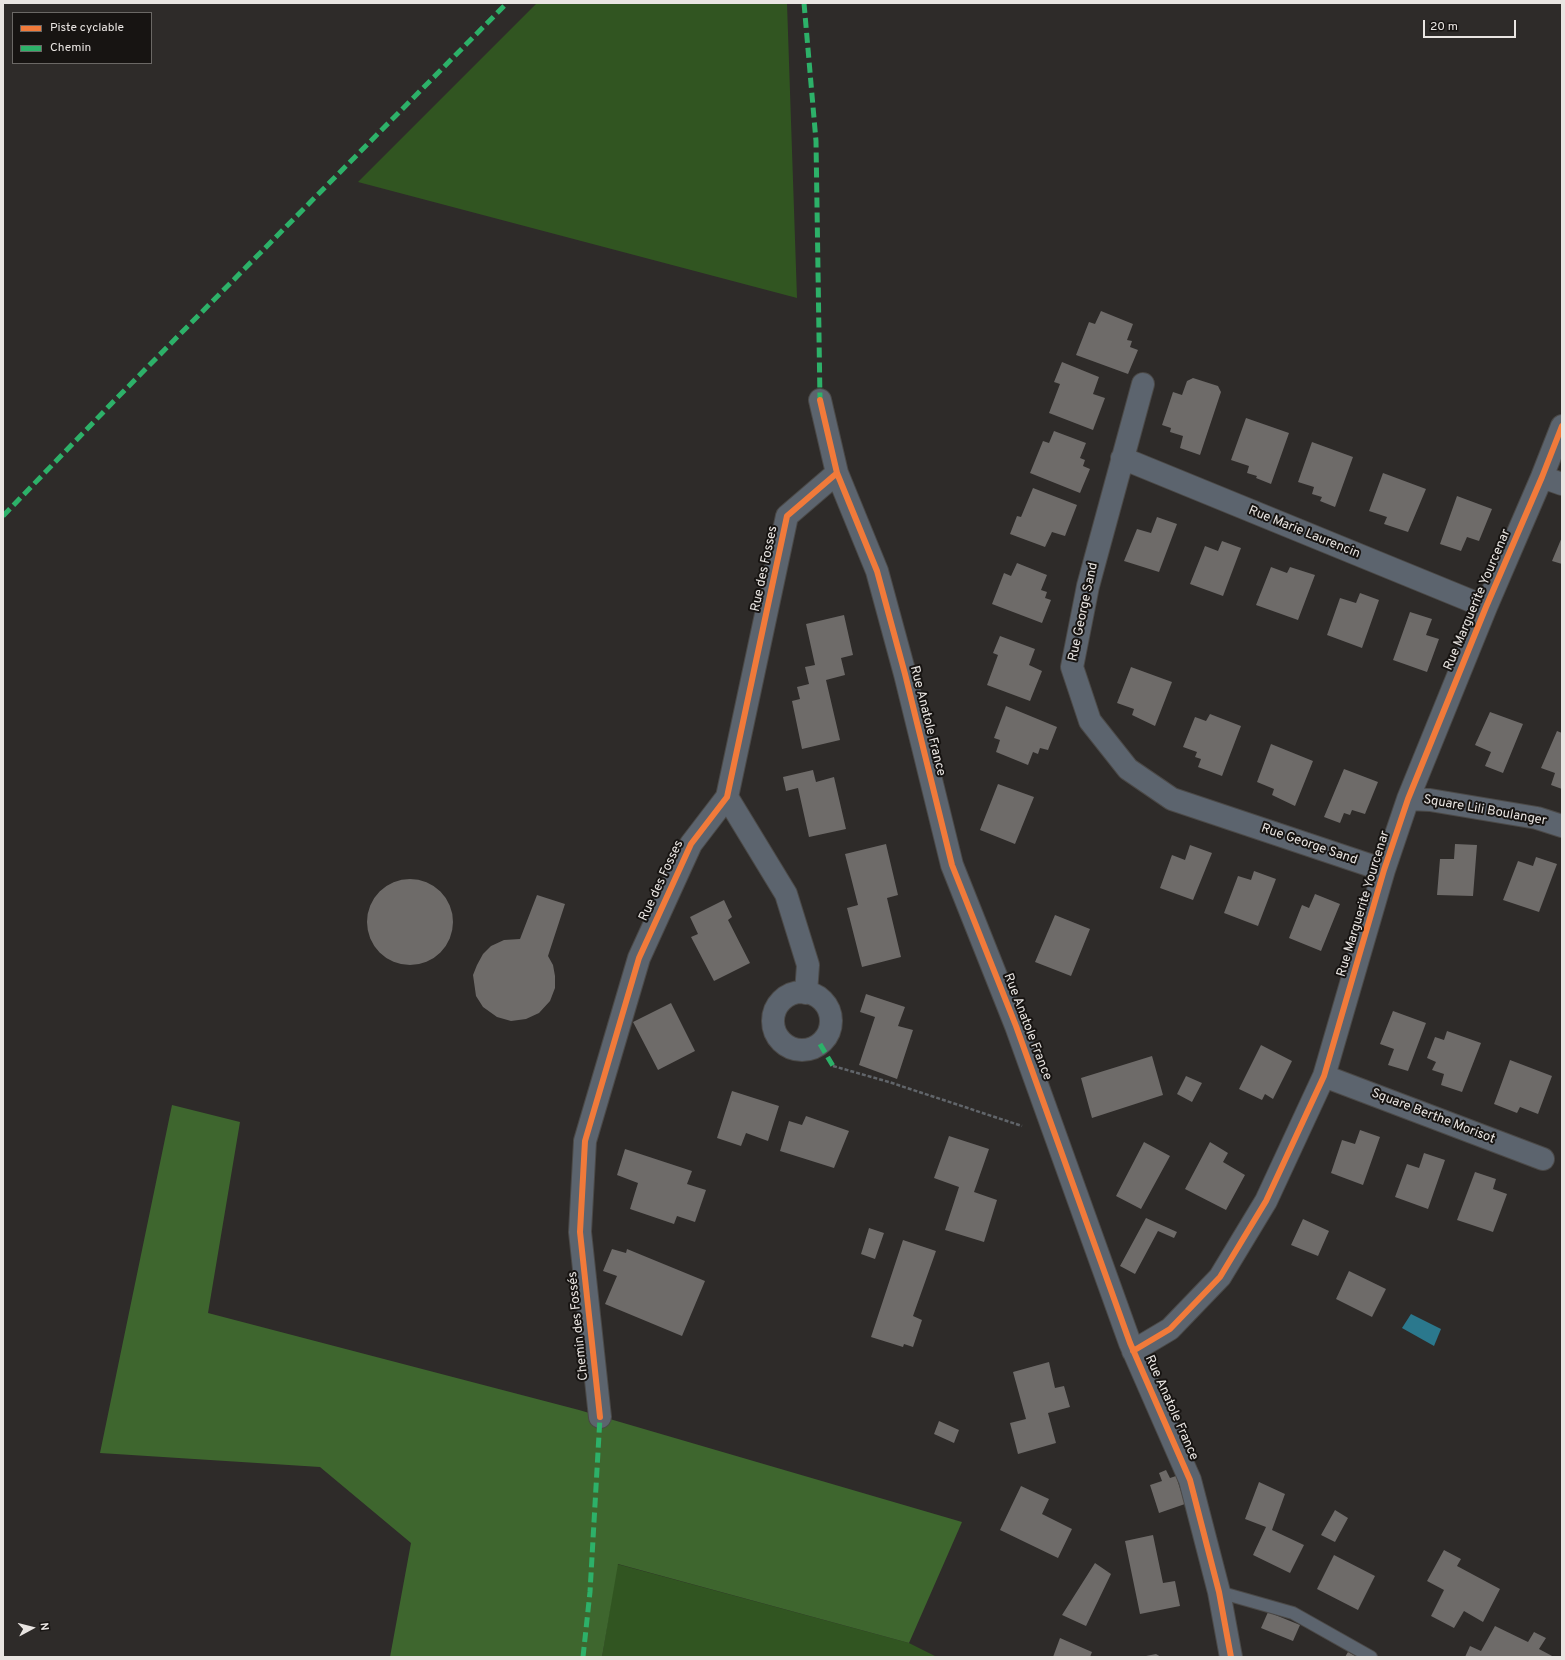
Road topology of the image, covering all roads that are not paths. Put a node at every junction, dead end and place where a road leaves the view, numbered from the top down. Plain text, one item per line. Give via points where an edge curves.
1 (1143, 384) dead end
2 (820, 400) dead end
3 (1562, 426) edge
4 (1122, 458) junction
5 (837, 473) junction
6 (1552, 481) edge
7 (1486, 607) junction
8 (727, 797) junction
9 (1408, 799) junction
10 (1562, 826) edge
11 (1384, 870) junction
12 (806, 993) dead end
13 (1324, 1076) junction
14 (1543, 1159) dead end
15 (580, 1232) joint
16 (1133, 1351) junction
17 (600, 1417) dead end
18 (1219, 1592) junction
19 (1231, 1657) edge
20 (1371, 1657) edge

1 - 4 street, Rue George Sand
2 - 5 street, Rue Anatole France
3 - 6 street, Rue Marguerite Yourcenar
4 - 7 street, Rue Marie Laurencin
4 - 11 street, Rue George Sand via 1088,586 1072,667 1090,720 1128,769 1172,799
5 - 8 street, Rue des Fosses via 787,516
5 - 16 street, Rue Anatole France via 878,571 952,865 1016,1026
6 - 7 street, Rue Marguerite Yourcenar
7 - 9 street, Rue Marguerite Yourcenar
8 - 12 street via 786,894 808,965
8 - 15 street, Rue des Fosses via 691,844 639,958 585,1141
9 - 10 street, Square Lili Boulanger via 1430,800 1537,818
9 - 11 street, Rue Marguerite Yourcenar
11 - 13 street, Rue Marguerite Yourcenar
13 - 14 street, Square Berthe Morisot
13 - 16 street, Rue Marguerite Yourcenar via 1266,1201 1220,1277 1170,1329
15 - 17 street, Chemin des Fossés
16 - 18 street, Rue Anatole France via 1190,1480
18 - 19 street, Rue Anatole France
18 - 20 lane via 1293,1613

